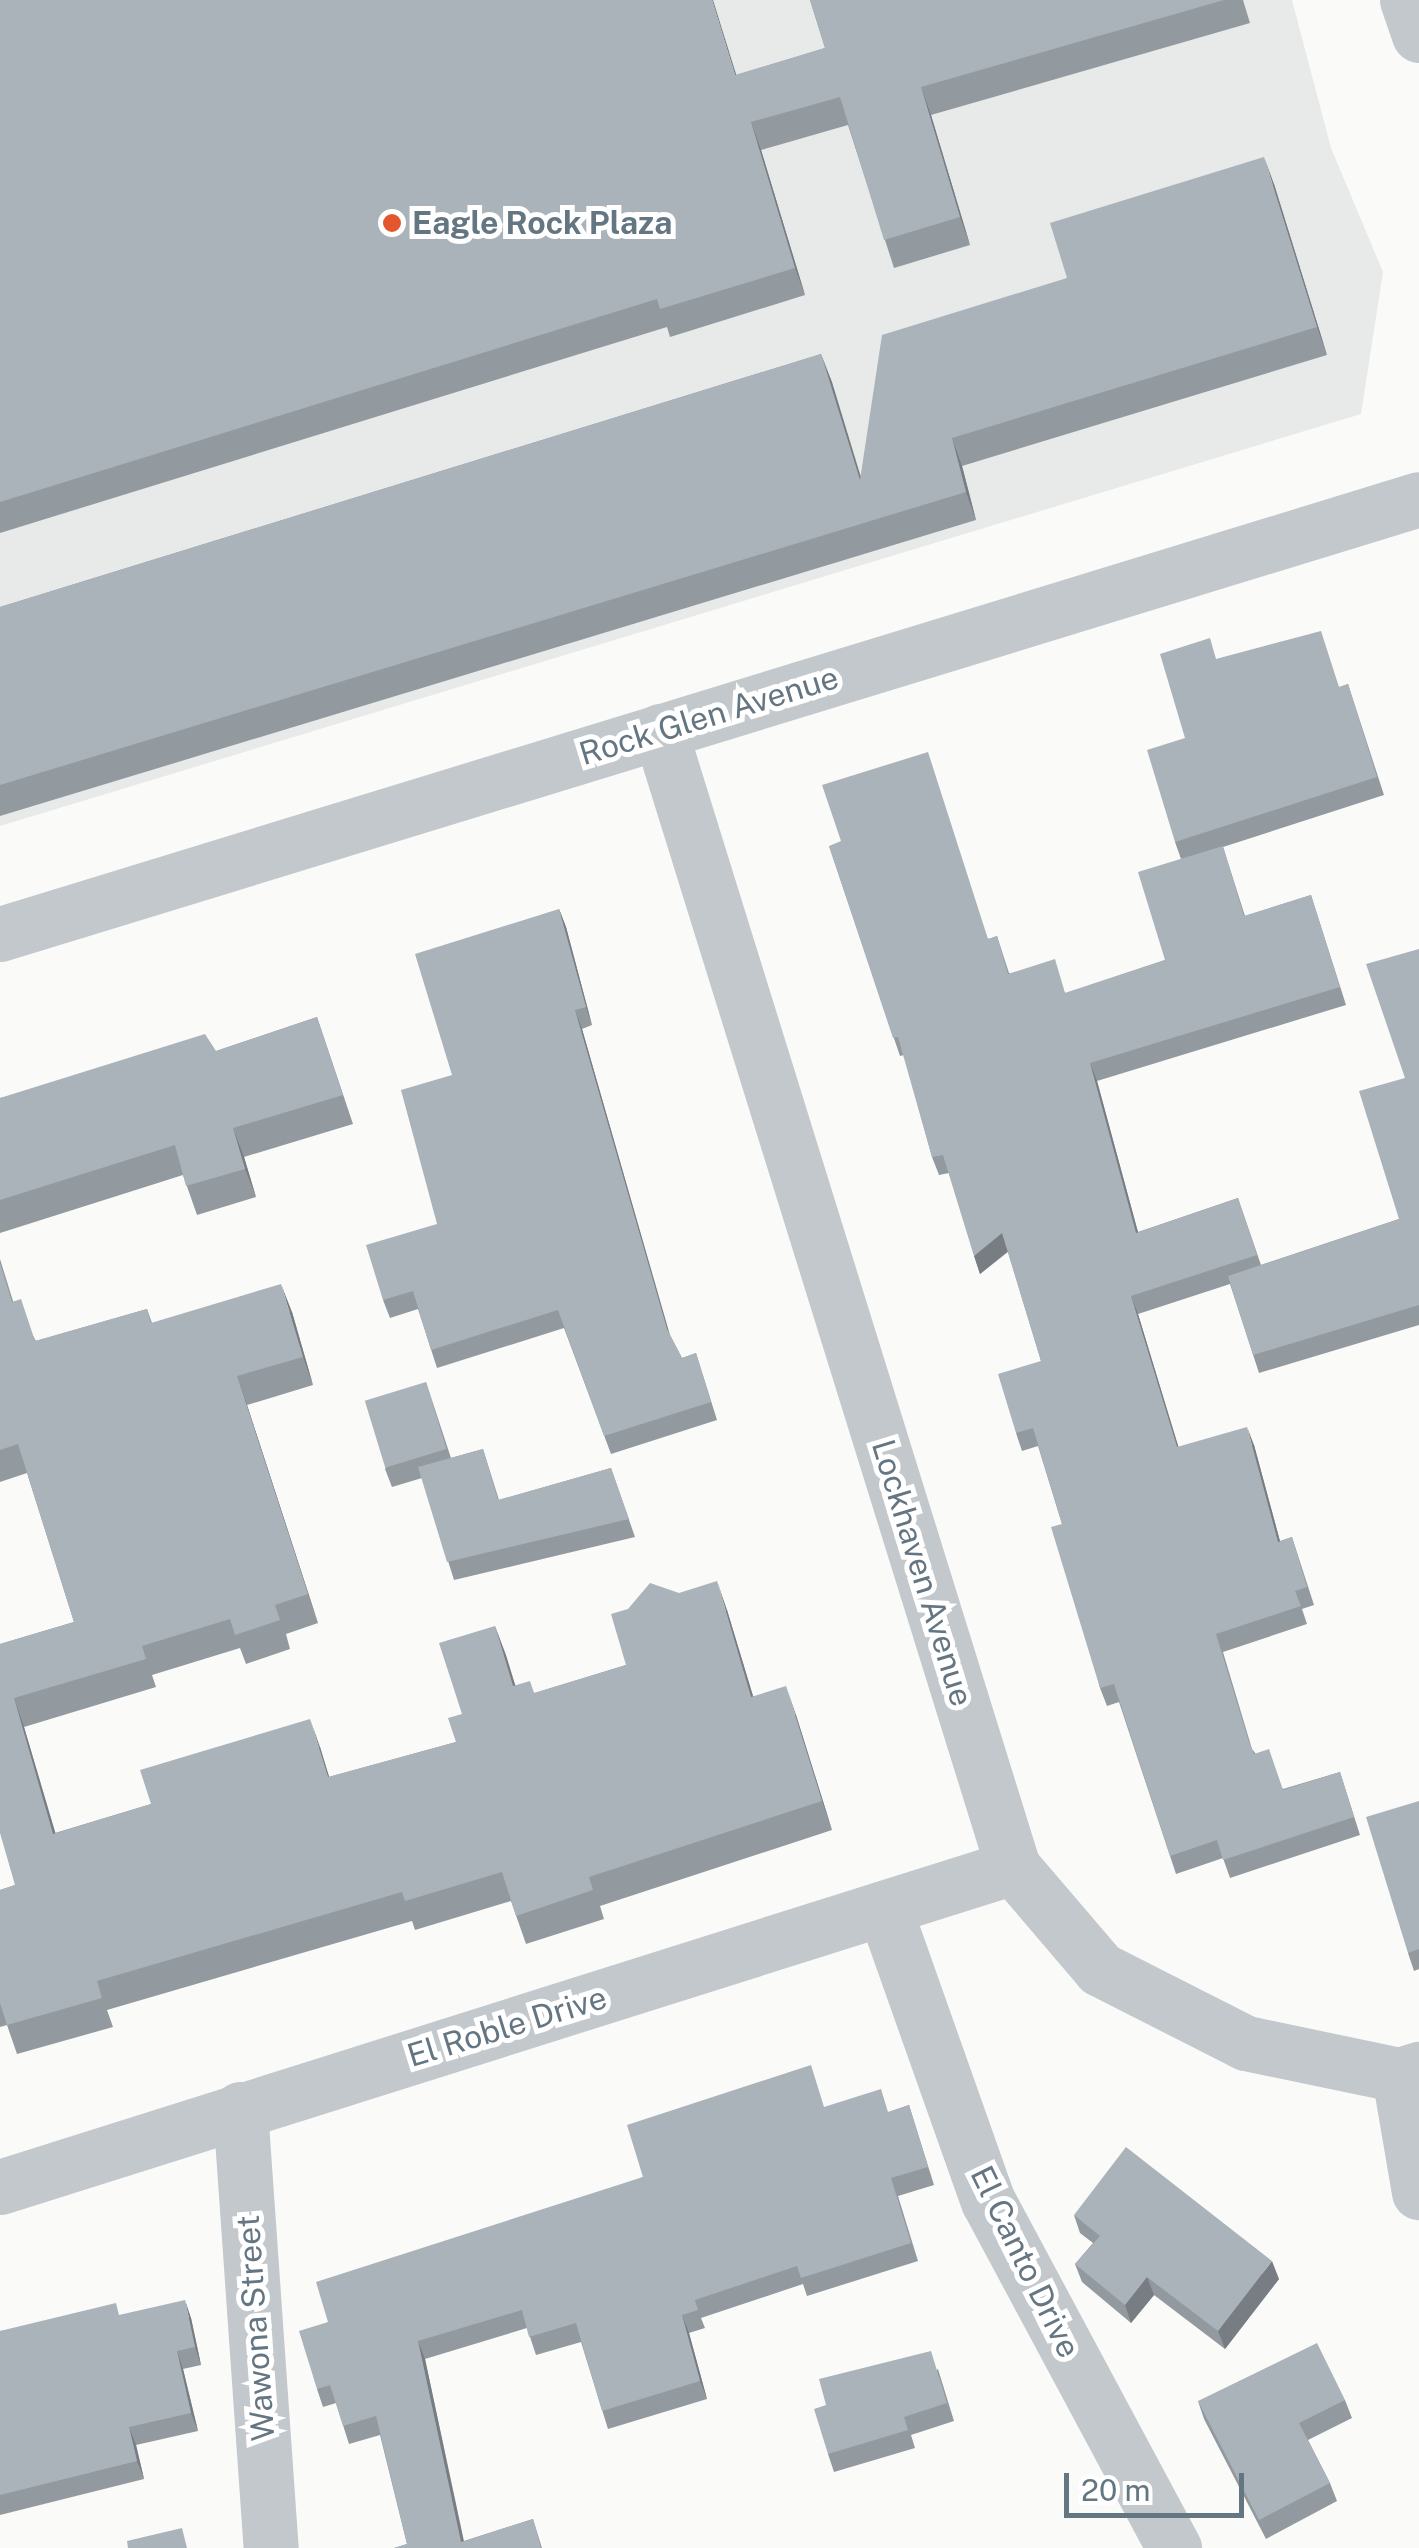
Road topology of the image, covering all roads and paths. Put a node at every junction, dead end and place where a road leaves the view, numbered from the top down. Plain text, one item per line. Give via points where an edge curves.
1 (1419, 499) edge
2 (660, 731) junction
3 (0, 934) edge
4 (1014, 1867) junction
5 (884, 1908) junction
6 (1409, 2072) edge
7 (240, 2109) junction
8 (0, 2187) edge
9 (1419, 2192) edge
10 (271, 2548) edge
11 (1174, 2548) edge

1 - 2 street, Rock Glen Avenue
2 - 3 street, Rock Glen Avenue
2 - 4 street, Lockhaven Avenue
4 - 5 street, El Roble Drive
4 - 6 street, Lockhaven Avenue via 1100,1970 1246,2043
5 - 7 street, El Roble Drive
5 - 11 street, El Canto Drive via 988,2201
6 - 9 street, Lockhaven Avenue
7 - 8 street, El Roble Drive
7 - 10 street, Wawona Street

